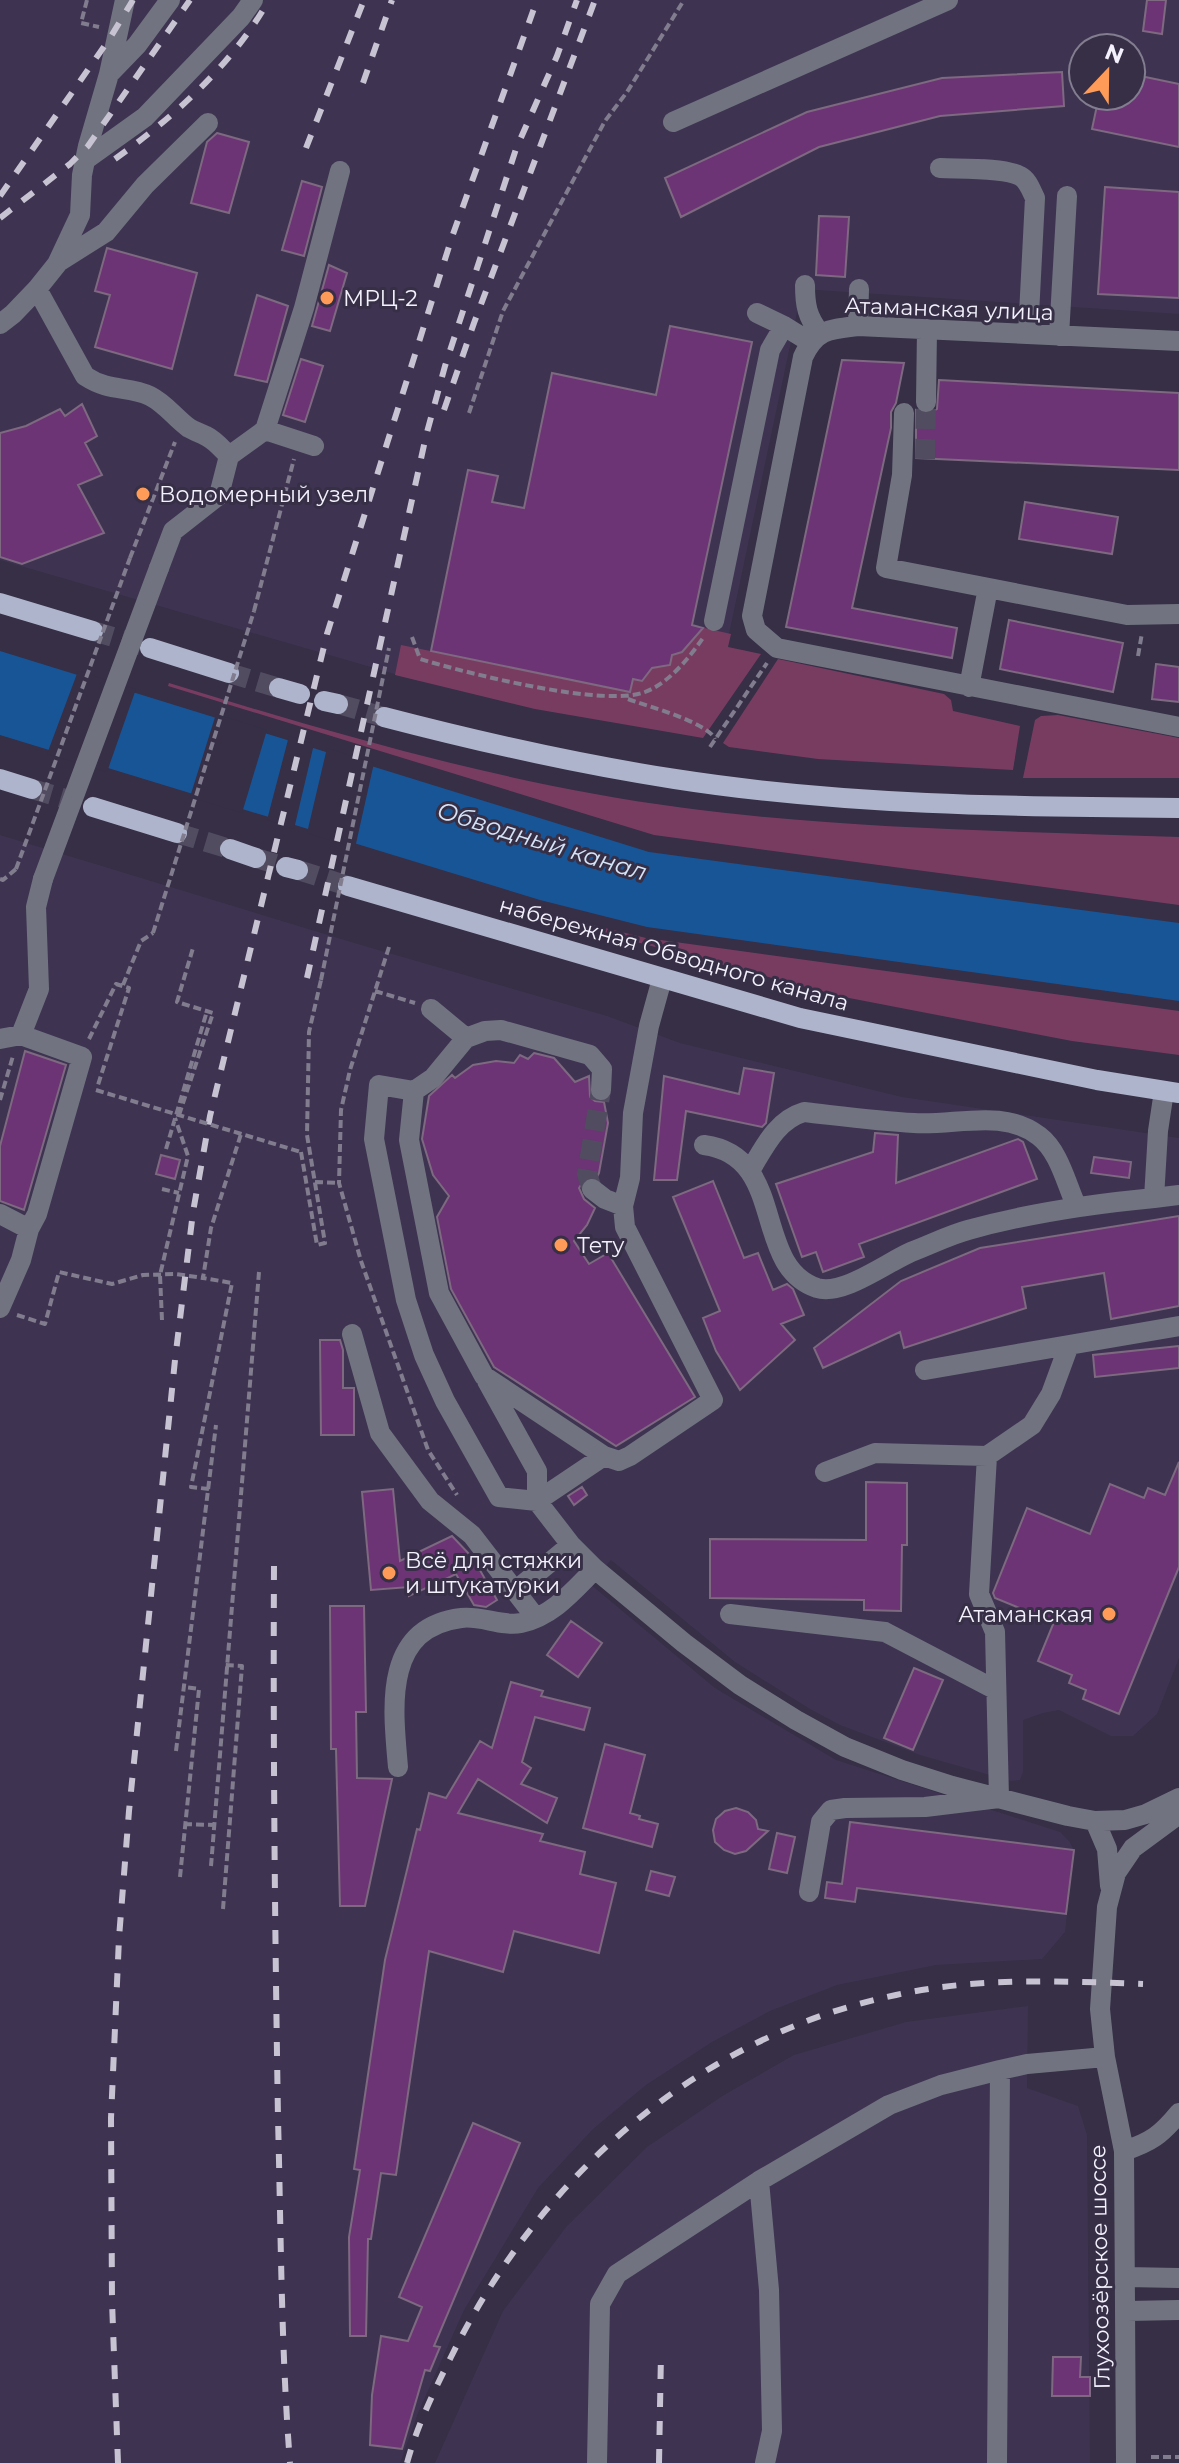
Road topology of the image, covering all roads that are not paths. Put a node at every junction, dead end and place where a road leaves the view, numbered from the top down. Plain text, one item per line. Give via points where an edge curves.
1 (125, 0) edge
2 (170, 0) edge
3 (253, 0) edge
4 (948, 0) edge
5 (109, 74) junction
6 (673, 122) dead end
7 (208, 123) dead end
8 (85, 160) junction
9 (940, 168) dead end
10 (340, 171) dead end
11 (1067, 196) dead end
12 (57, 264) junction
13 (805, 285) dead end
14 (37, 289) junction
15 (859, 289) dead end
16 (757, 313) dead end
17 (0, 324) edge
18 (784, 326) junction
19 (858, 326) junction
20 (927, 329) junction
21 (1028, 334) junction
22 (1059, 336) junction
23 (815, 338) junction
24 (1179, 341) edge
25 (926, 402) tunnel mouth
26 (904, 413) dead end
27 (265, 430) junction
28 (306, 443) road end
29 (229, 456) junction
30 (988, 588) junction
31 (0, 603) edge
32 (1179, 614) edge
33 (714, 621) road end
34 (93, 631) tunnel mouth
35 (150, 648) tunnel mouth
36 (229, 673) tunnel mouth
37 (969, 687) junction
38 (279, 688) tunnel mouth
39 (300, 694) dead end
40 (384, 717) tunnel mouth
41 (1179, 727) edge
42 (0, 779) edge
43 (32, 789) tunnel mouth
44 (93, 807) tunnel mouth
45 (1179, 808) edge
46 (177, 833) tunnel mouth
47 (230, 849) tunnel mouth
48 (256, 858) tunnel mouth
49 (348, 886) tunnel mouth
50 (662, 979) junction
51 (424, 1006) road end
52 (21, 1035) junction
53 (466, 1038) junction
54 (0, 1039) edge
55 (601, 1090) tunnel mouth
56 (414, 1091) junction
57 (1172, 1092) edge
58 (704, 1145) dead end
59 (751, 1169) junction
60 (592, 1189) dead end
61 (1179, 1195) edge
62 (1154, 1198) junction
63 (1076, 1205) junction
64 (623, 1206) junction
65 (0, 1214) edge
66 (29, 1229) junction
67 (0, 1308) edge
68 (1179, 1326) edge
69 (352, 1334) dead end
70 (1069, 1345) junction
71 (925, 1370) dead end
72 (484, 1376) junction
73 (604, 1456) junction
74 (987, 1456) junction
75 (825, 1472) dead end
76 (537, 1501) junction
77 (571, 1545) junction
78 (595, 1569) junction
79 (515, 1591) junction
80 (730, 1614) dead end
81 (536, 1618) junction
82 (996, 1690) junction
83 (398, 1767) dead end
84 (1179, 1786) edge
85 (999, 1798) junction
86 (1179, 1798) edge
87 (1179, 1814) edge
88 (1095, 1821) junction
89 (1110, 1890) junction
90 (809, 1892) dead end
91 (1105, 2057) junction
92 (1000, 2070) junction
93 (1179, 2113) edge
94 (1124, 2151) junction
95 (759, 2181) junction
96 (1126, 2277) junction
97 (1179, 2278) edge
98 (1179, 2310) edge
99 (1127, 2311) junction
100 (597, 2463) edge
101 (765, 2463) edge
102 (997, 2463) edge
103 (1126, 2463) edge

1 - 5 street
2 - 5 street
3 - 8 street via 145,117
4 - 6 street
5 - 8 street
7 - 12 street via 106,232
8 - 12 street via 80,215
9 - 21 street via 1002,172 1020,176 1029,185 1035,198
10 - 27 street
11 - 22 street
12 - 14 street
13 - 23 street
14 - 17 street
14 - 29 street via 85,376 149,396
15 - 19 street
16 - 18 street
18 - 23 street
18 - 33 street via 770,350
19 - 20 street, Атаманская улица
19 - 23 street, Атаманская улица
20 - 21 street, Атаманская улица
20 - 25 street
21 - 22 street, Атаманская улица
22 - 24 street, Атаманская улица
23 - 37 street via 803,357 752,616 756,630 777,648
26 - 30 street via 902,475 886,568
27 - 28 street
27 - 29 street
29 - 52 street, bridge via 219,495 173,531 43,879 36,907 39,989
30 - 32 street via 1127,615
30 - 37 street
31 - 34 main road
35 - 36 main road
37 - 41 street
38 - 39 main road
40 - 45 main road via 582,762 820,796
42 - 43 main road
44 - 46 main road
47 - 48 main road
49 - 50 main road, набережная Обводного канала
50 - 57 main road, набережная Обводного канала via 800,1018
50 - 64 street via 633,1113
51 - 53 street
52 - 54 street
52 - 66 street via 82,1057
53 - 55 street via 501,1030 590,1055 602,1069
53 - 56 street via 433,1078
56 - 72 street via 409,1140 439,1293
56 - 76 street via 379,1085 374,1139 406,1300 440,1390 499,1497
57 - 62 street via 1158,1131
58 - 59 street via 722,1147
59 - 63 street via 789,1116 804,1112 915,1124 1000,1121 1032,1131 1053,1151
59 - 63 street via 786,1263 800,1280 818,1288 837,1290 965,1230
60 - 64 street
61 - 62 street
62 - 63 street
64 - 73 street via 625,1227 713,1400 630,1456 619,1461
65 - 66 street
66 - 67 street
68 - 70 street
69 - 79 street via 380,1433 430,1501 472,1535
70 - 71 street
70 - 74 street via 1051,1394 1032,1425
72 - 73 street
72 - 76 street via 537,1471
73 - 76 street
74 - 75 street via 875,1453
74 - 82 street via 979,1594 995,1632
76 - 77 street
77 - 78 street
77 - 79 street
78 - 81 street via 555,1608
78 - 85 street via 684,1643 796,1720 902,1770
79 - 81 street
80 - 82 street via 885,1632
81 - 83 street via 518,1624 462,1617 431,1626 407,1647 396,1677 393,1711
82 - 85 street
84 - 88 street
85 - 88 street
85 - 90 street via 831,1810 821,1822
86 - 88 street via 1125,1820
87 - 89 street, Глухоозёрское шоссе via 1133,1848
88 - 89 street via 1107,1849
89 - 91 street, Глухоозёрское шоссе via 1100,2009
91 - 92 street
91 - 94 street, Глухоозёрское шоссе
92 - 95 street via 889,2105
92 - 102 street
93 - 94 street via 1149,2143
94 - 96 street, Глухоозёрское шоссе
95 - 100 street via 617,2274 600,2304
95 - 101 street via 769,2290 772,2431
96 - 97 street
96 - 99 street, Глухоозёрское шоссе
98 - 99 street
99 - 103 street, Глухоозёрское шоссе

